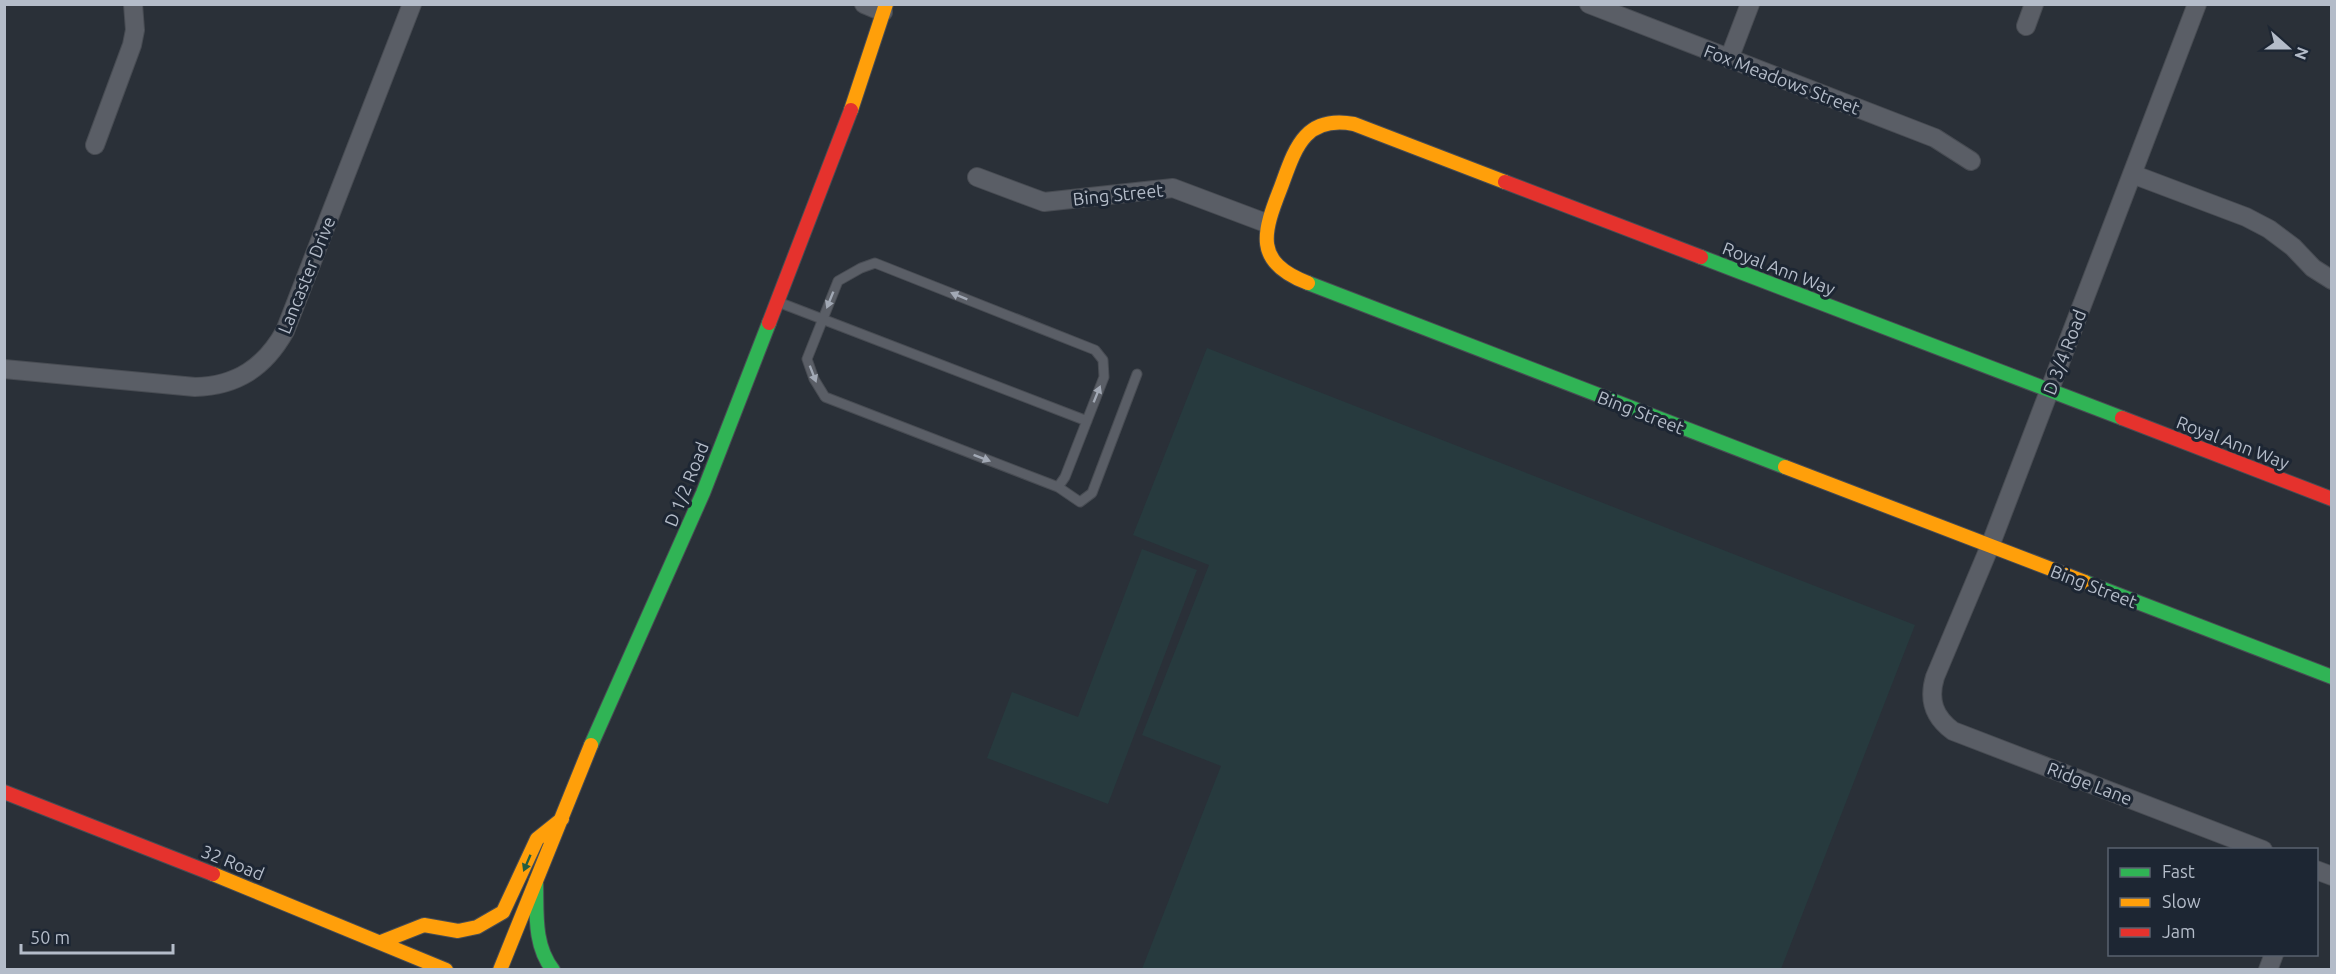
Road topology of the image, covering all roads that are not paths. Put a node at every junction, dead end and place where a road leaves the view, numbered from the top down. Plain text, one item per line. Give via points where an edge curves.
1 (134, 4) edge
2 (412, 4) edge
3 (864, 4) edge
4 (1589, 4) edge
5 (1750, 4) edge
6 (2034, 4) edge
7 (2197, 4) edge
8 (884, 8) edge
9 (2026, 26) dead end
10 (1729, 59) junction
11 (95, 145) dead end
12 (1971, 161) dead end
13 (2132, 174) junction
14 (977, 177) dead end
15 (1266, 223) junction
16 (2331, 280) edge
17 (777, 302) junction
18 (822, 319) junction
19 (4, 369) edge
20 (1137, 374) dead end
21 (2049, 391) junction
22 (1087, 421) junction
23 (1058, 487) junction
24 (2331, 499) edge
25 (1990, 546) junction
26 (2331, 677) edge
27 (1931, 700) joint
28 (4, 792) edge
29 (562, 819) junction
30 (2260, 848) edge
31 (536, 881) junction
32 (381, 942) junction
33 (446, 969) edge
34 (500, 969) edge
35 (553, 969) edge

1 - 11 street via 132,45
2 - 19 street, Lancaster Drive via 285,331 257,367 233,381 202,387
3 - 8 street
4 - 10 street, Fox Meadows Street
5 - 10 street
6 - 9 street
7 - 13 street, D 3/4 Road
8 - 17 street, D 1/2 Road via 846,126
10 - 12 street, Fox Meadows Street via 1935,138
13 - 16 street via 2269,229
13 - 21 street, D 3/4 Road
14 - 15 street, Bing Street via 1044,202 1173,188
15 - 21 street, Royal Ann Way via 1296,146 1323,124 1344,121
15 - 25 street, Bing Street via 1268,251 1289,276
17 - 18 lane
17 - 29 street, D 1/2 Road via 703,493
18 - 22 lane
22 -> 18 lane via 1104,377 1103,360 1095,350 875,263 838,281
18 -> 23 lane via 807,359 825,397
20 - 23 lane via 1092,493 1080,502
21 - 24 street, Royal Ann Way
21 - 25 street, D 3/4 Road
22 - 23 lane
25 - 26 street, Bing Street
25 - 27 street, D 3/4 Road via 1935,677
27 - 30 street, Ridge Lane via 1939,718 1953,731
28 - 32 street, 32 Road
29 - 31 street, D 1/2 Road
29 -> 32 street via 537,839 503,912 477,927 458,931 424,925
31 - 34 street, D 1/2 Road
31 - 35 street via 537,926 543,953
32 - 33 street, 32 Road

